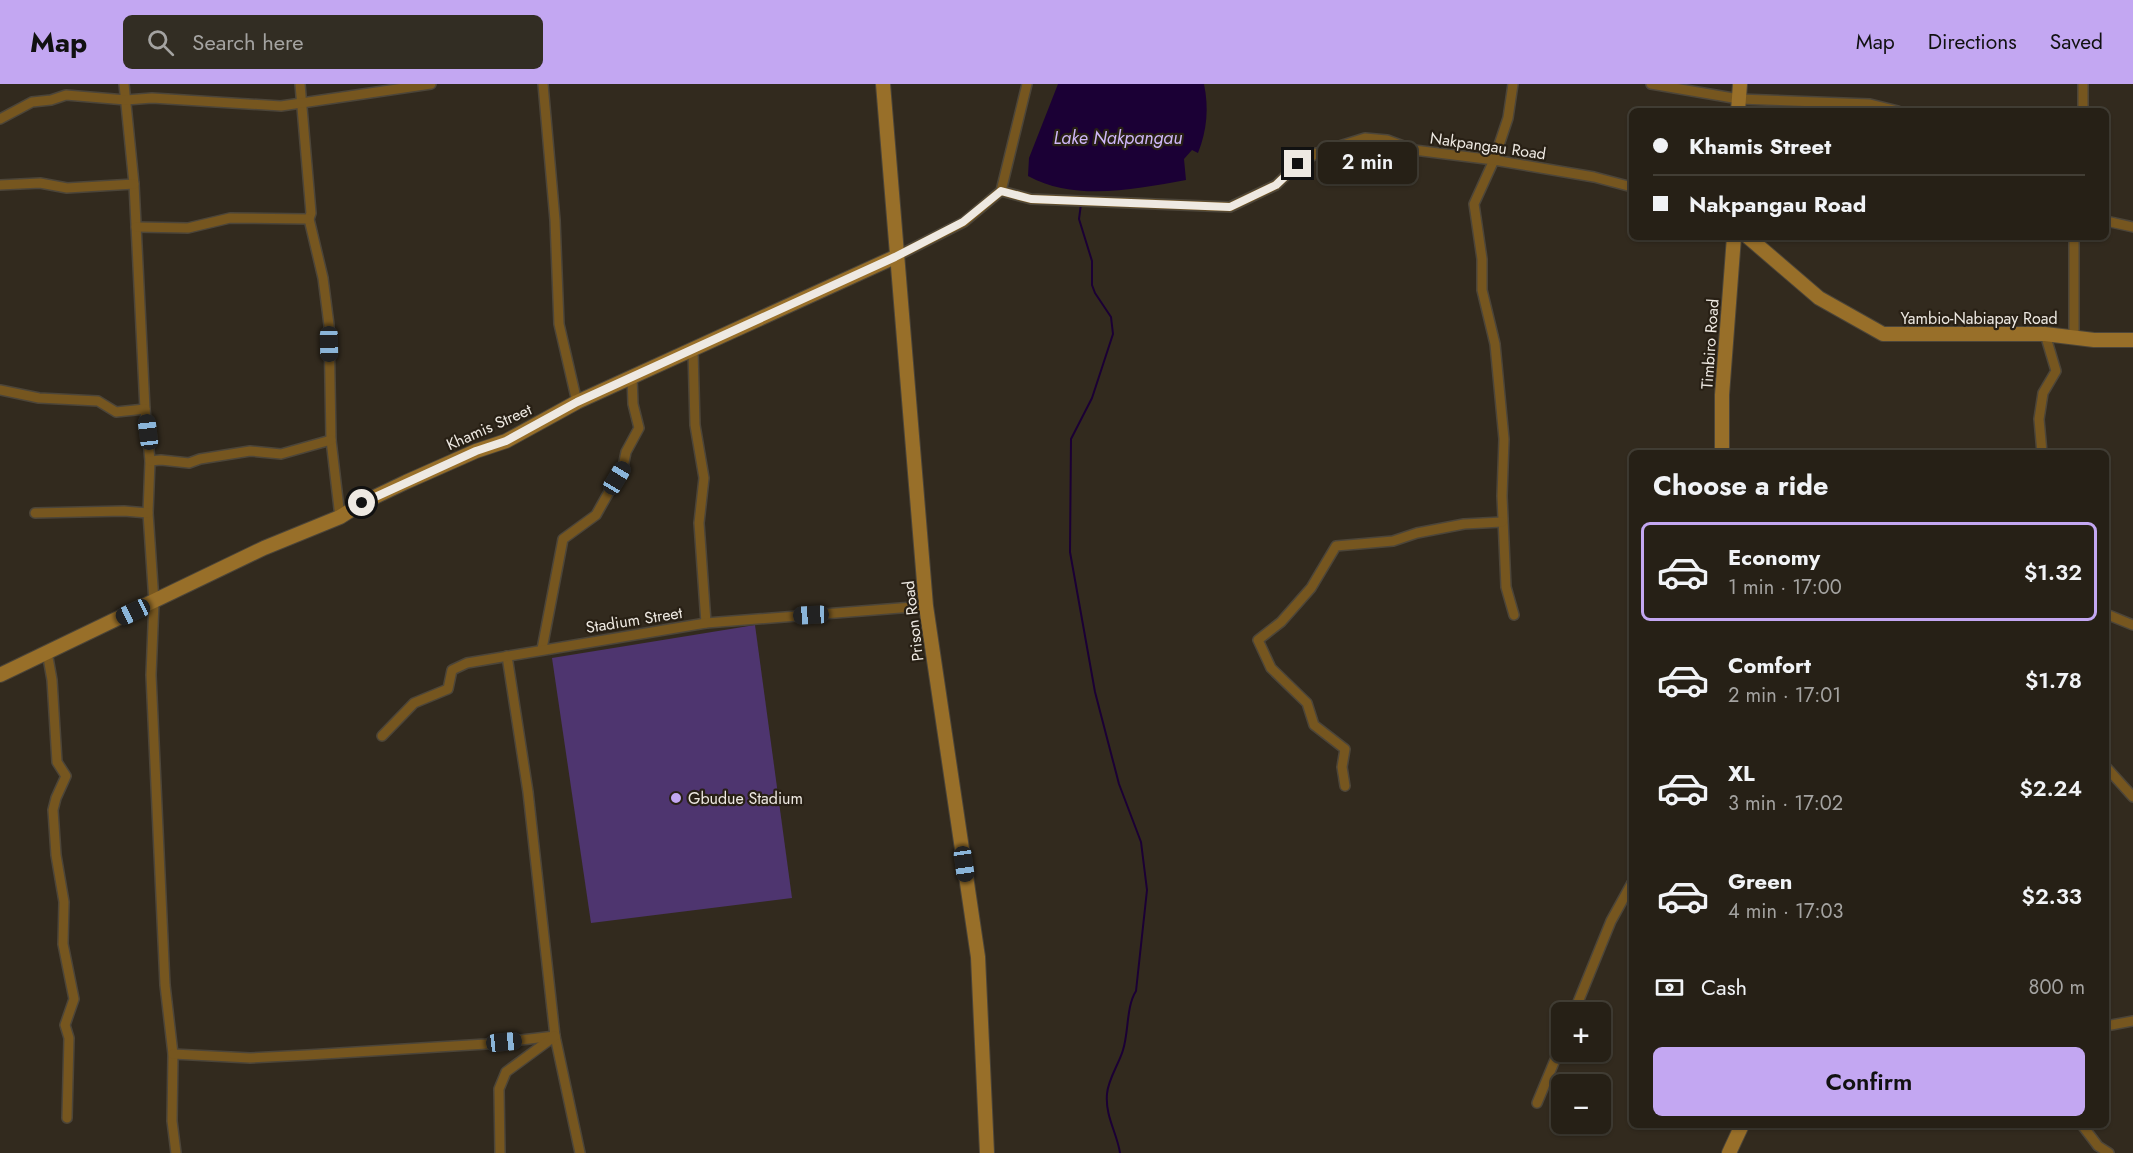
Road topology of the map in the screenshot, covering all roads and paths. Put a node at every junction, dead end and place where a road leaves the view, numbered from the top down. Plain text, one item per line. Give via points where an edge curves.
1 (124, 84) edge
2 (300, 84) edge
3 (429, 84) edge
4 (543, 84) edge
5 (883, 84) edge
6 (1027, 84) edge
7 (1513, 84) edge
8 (1651, 84) edge
9 (1740, 84) edge
10 (2084, 84) edge
11 (126, 100) junction
12 (302, 102) junction
13 (1738, 105) edge
14 (1886, 108) edge
15 (2083, 108) edge
16 (0, 119) edge
17 (1494, 160) junction
18 (134, 184) junction
19 (0, 185) edge
20 (1629, 186) edge
21 (1001, 191) junction
22 (309, 219) junction
23 (2109, 222) edge
24 (136, 226) junction
25 (2133, 227) edge
26 (1734, 240) edge
27 (1752, 240) edge
28 (2074, 240) edge
29 (895, 257) junction
30 (2045, 334) junction
31 (2074, 335) junction
32 (2133, 340) edge
33 (693, 350) junction
34 (632, 377) junction
35 (0, 390) edge
36 (577, 402) junction
37 (145, 409) junction
38 (331, 440) junction
39 (1722, 450) edge
40 (2042, 450) edge
41 (150, 461) junction
42 (35, 513) dead end
43 (148, 513) junction
44 (340, 518) junction
45 (1502, 522) junction
46 (154, 602) junction
47 (926, 606) junction
48 (1514, 615) dead end
49 (2109, 616) edge
50 (706, 623) junction
51 (2133, 625) edge
52 (542, 649) junction
53 (47, 652) junction
54 (507, 657) junction
55 (0, 675) edge
56 (382, 736) dead end
57 (2109, 770) edge
58 (1345, 786) dead end
59 (2133, 797) edge
60 (1629, 888) edge
61 (1578, 1002) edge
62 (2133, 1022) edge
63 (2109, 1026) edge
64 (555, 1036) junction
65 (173, 1054) junction
66 (1554, 1062) edge
67 (1537, 1103) dead end
68 (67, 1118) dead end
69 (1741, 1128) edge
70 (2084, 1128) edge
71 (176, 1153) edge
72 (500, 1153) edge
73 (580, 1153) edge
74 (987, 1153) edge
75 (1729, 1153) edge
76 (2109, 1153) edge

1 - 11 street
2 - 12 street
3 - 12 street
4 - 36 street via 559,324
5 - 29 street, Prison Road
6 - 21 street
7 - 17 street via 1508,118
8 - 13 street
9 - 13 street
10 - 15 street
11 - 12 street via 152,98 281,106
11 - 16 street via 66,95 32,102
11 - 18 street
12 - 22 street
13 - 14 street via 1870,104
17 - 20 street, Nakpangau Road
17 - 21 street, Nakpangau Road via 1426,152 1365,138 1317,153 1298,164 1276,185 1230,207 1031,199
17 - 45 street via 1474,204 1482,290 1495,344 1504,439
18 - 19 street via 67,188 40,183
18 - 24 street
21 - 29 street via 963,222
22 - 24 street via 230,218 188,228
22 - 38 street via 328,325
23 - 25 street
24 - 37 street
26 - 39 street, Timbiro Road via 1722,395
27 - 30 street, Yambio-Nabiapay Road via 1820,298 1883,334
28 - 31 street
29 - 33 street, Khamis Street
29 - 47 street, Prison Road
30 - 31 street, Yambio-Nabiapay Road
30 - 40 street via 2056,371 2043,393 2039,419
31 - 32 street, Yambio-Nabiapay Road via 2094,340
33 - 34 street, Khamis Street
33 - 50 street via 695,425 704,478 699,523
34 - 36 street, Khamis Street
34 - 52 street via 639,428 626,452 623,468 596,515 563,538
35 - 37 street via 39,398 98,401 116,412
36 - 44 street, Khamis Street via 533,428 406,482
37 - 41 street
38 - 41 street via 281,454 250,451 189,463
38 - 44 street
41 - 43 street
42 - 43 street
43 - 46 street
44 - 46 street, Khamis Street via 264,548
45 - 48 street via 1506,587
45 - 58 street via 1464,524 1393,541 1336,546 1311,588 1281,622 1258,640 1271,668 1307,703 1314,725 1345,749
46 - 53 street, Khamis Street
46 - 65 street via 151,675 165,985
47 - 50 street, Stadium Street
47 - 74 street, Prison Road via 978,957
49 - 51 street
50 - 52 street, Stadium Street
52 - 54 street, Stadium Street
53 - 55 street, Khamis Street
53 - 68 street via 57,762 66,776 53,810 64,902 63,944 74,999 65,1025 69,1038
54 - 56 street, Stadium Street via 459,665 452,670 448,689 414,703
54 - 64 street via 528,792
57 - 59 street
60 - 61 street via 1611,921
62 - 63 street
64 - 65 street via 486,1044 250,1058
64 - 72 street via 506,1072 499,1089
64 - 73 street
65 - 71 street via 172,1122
66 - 67 street
69 - 75 street
70 - 76 street

